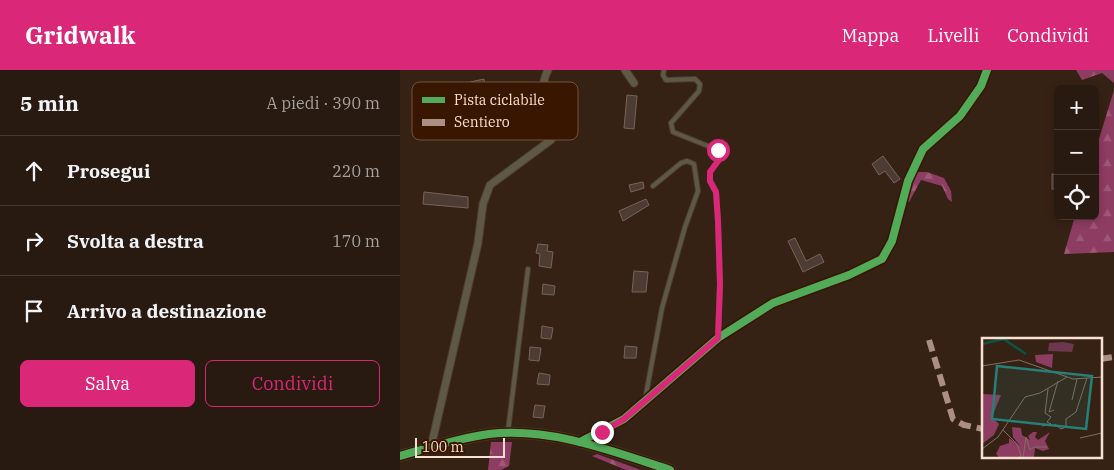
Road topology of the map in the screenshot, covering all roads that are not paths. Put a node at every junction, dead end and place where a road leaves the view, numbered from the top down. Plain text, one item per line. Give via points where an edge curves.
1 (548, 70) edge
2 (625, 70) edge
3 (664, 70) edge
4 (987, 70) edge
5 (543, 82) edge
6 (634, 83) dead end
7 (551, 140) edge
8 (653, 186) dead end
9 (528, 269) dead end
10 (718, 338) junction
11 (644, 402) junction
12 (508, 434) junction
13 (580, 442) junction
14 (431, 447) junction
15 (400, 456) edge
16 (670, 470) edge

1 - 5 street
2 - 6 street
3 - 10 lane via 666,80 695,79 700,84 699,91 671,123 673,132 718,150 721,157 710,172 710,181 716,192 718,221
4 - 10 street via 981,86 960,116 923,149 908,181 892,241 882,259 773,303
7 - 14 street via 490,185 483,204 478,243
8 - 11 lane via 681,163 687,160 694,164 698,191 662,308
9 - 12 lane
10 - 11 street
11 - 13 street via 612,426
12 - 13 street via 534,434
12 - 14 street via 488,434
13 - 16 street
14 - 15 street

